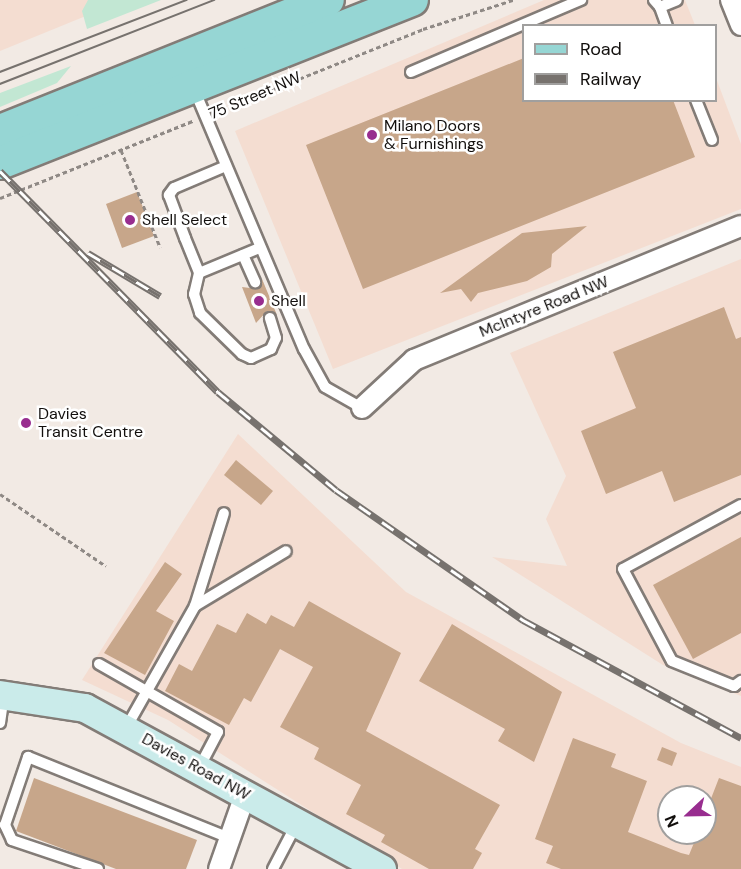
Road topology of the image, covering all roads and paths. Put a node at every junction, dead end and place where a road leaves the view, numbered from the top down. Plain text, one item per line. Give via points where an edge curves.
1 (327, 0) edge
2 (412, 0) edge
3 (513, 0) edge
4 (581, 0) edge
5 (677, 0) edge
6 (731, 0) edge
7 (657, 4) edge
8 (524, 24) edge
9 (666, 24) edge
10 (522, 25) edge
11 (741, 25) edge
12 (411, 72) dead end
13 (193, 86) junction
14 (697, 102) edge
15 (205, 117) junction
16 (0, 131) edge
17 (712, 140) dead end
18 (121, 150) junction
19 (0, 163) edge
20 (226, 166) junction
21 (0, 198) edge
22 (741, 226) edge
23 (160, 247) dead end
24 (259, 248) junction
25 (243, 255) junction
26 (199, 273) junction
27 (255, 282) dead end
28 (292, 319) junction
29 (362, 408) joint
30 (0, 494) edge
31 (741, 505) edge
32 (224, 513) dead end
33 (286, 551) dead end
34 (106, 566) dead end
35 (195, 606) junction
36 (99, 664) dead end
37 (741, 681) edge
38 (146, 692) junction
39 (1, 705) edge
40 (125, 728) junction
41 (199, 768) junction
42 (245, 795) junction
43 (297, 823) junction
44 (230, 838) junction
45 (98, 869) edge
46 (219, 869) edge
47 (273, 869) edge
48 (382, 869) edge

1 - 16 main road
2 - 13 main road, 75 Street NW
3 - 15 path, 75 Street NW via 423,29
4 - 8 lane
5 - 7 lane
6 - 11 street
7 - 9 lane
10 - 12 lane
13 - 15 lane
13 - 19 main road, 75 Street NW
14 - 17 lane
15 - 18 path, 75 Street NW
15 - 20 lane
18 - 21 path, 75 Street NW
18 - 23 path
20 - 24 lane
20 - 26 lane via 174,188 169,195
22 - 29 street, McIntyre Road NW via 414,360
24 - 25 lane
24 - 28 lane
25 - 26 lane
25 - 27 lane
26 - 28 lane via 194,294 200,313 242,354 251,358 271,349 272,323
28 - 29 lane via 325,387
30 - 34 path
31 - 37 lane via 623,569 672,661 734,686
32 - 35 lane
33 - 35 lane
35 - 38 lane
36 - 38 lane
38 - 40 lane
38 - 41 lane via 218,732
39 - 40 street, Davies Road NW via 73,704
40 - 41 street, Davies Road NW
41 - 42 street, Davies Road NW
42 - 43 street, Davies Road NW
42 - 44 street
43 - 47 lane
43 - 48 street, Davies Road NW
44 - 45 lane via 28,757 5,825 12,840
44 - 46 street

